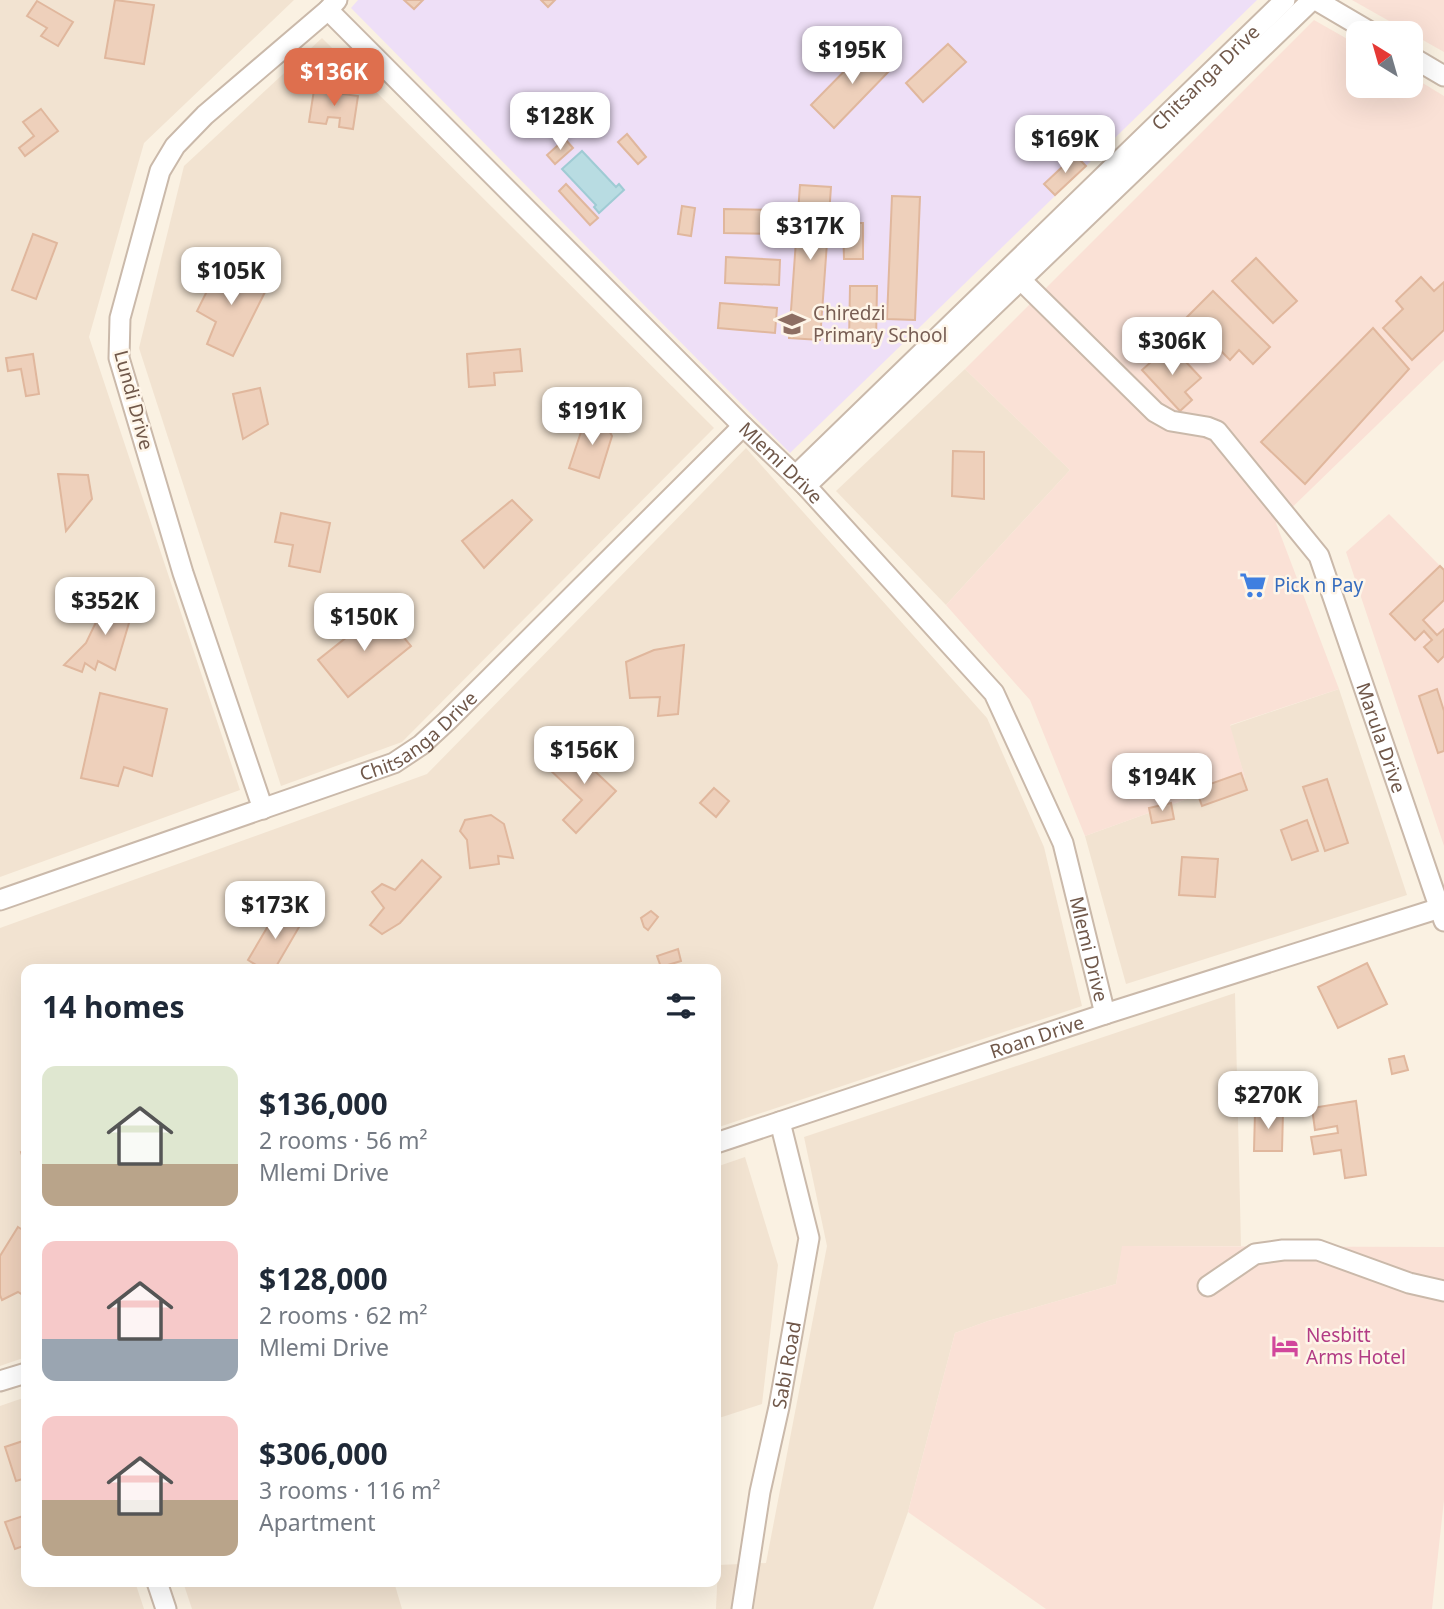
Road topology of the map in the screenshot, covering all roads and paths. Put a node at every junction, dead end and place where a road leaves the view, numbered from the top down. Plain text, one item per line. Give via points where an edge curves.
1 (1285, 0) edge
2 (1314, 0) edge
3 (333, 5) edge
4 (1351, 21) edge
5 (1423, 64) edge
6 (1444, 76) edge
7 (1021, 280) junction
8 (743, 426) junction
9 (801, 481) junction
10 (263, 809) junction
11 (0, 900) edge
12 (1442, 914) edge
13 (1105, 1014) junction
14 (780, 1122) junction
15 (721, 1141) edge
16 (1208, 1286) dead end
17 (1444, 1291) edge
18 (21, 1375) edge
19 (0, 1381) edge
20 (159, 1587) edge
21 (166, 1609) edge
22 (742, 1609) edge

1 - 9 street, Chitsanga Drive
2 - 4 street
2 - 7 street
3 - 8 street, Mlemi Drive
3 - 10 street, Lundi Drive via 175,146 160,171 118,336 120,358 183,573
5 - 6 street
7 - 9 street
7 - 12 street, Marula Drive via 1155,412 1171,421 1207,426 1229,442 1319,556
8 - 9 street, Mlemi Drive
8 - 10 street, Chitsanga Drive via 421,745 394,763
9 - 13 street, Mlemi Drive via 994,693 1063,843
10 - 11 street, Chitsanga Drive
12 - 13 street, Roan Drive
13 - 14 street, Roan Drive
14 - 15 street, Roan Drive
14 - 22 street, Sabi Road via 809,1238
16 - 17 street via 1255,1254 1318,1250
18 - 19 street
20 - 21 street

